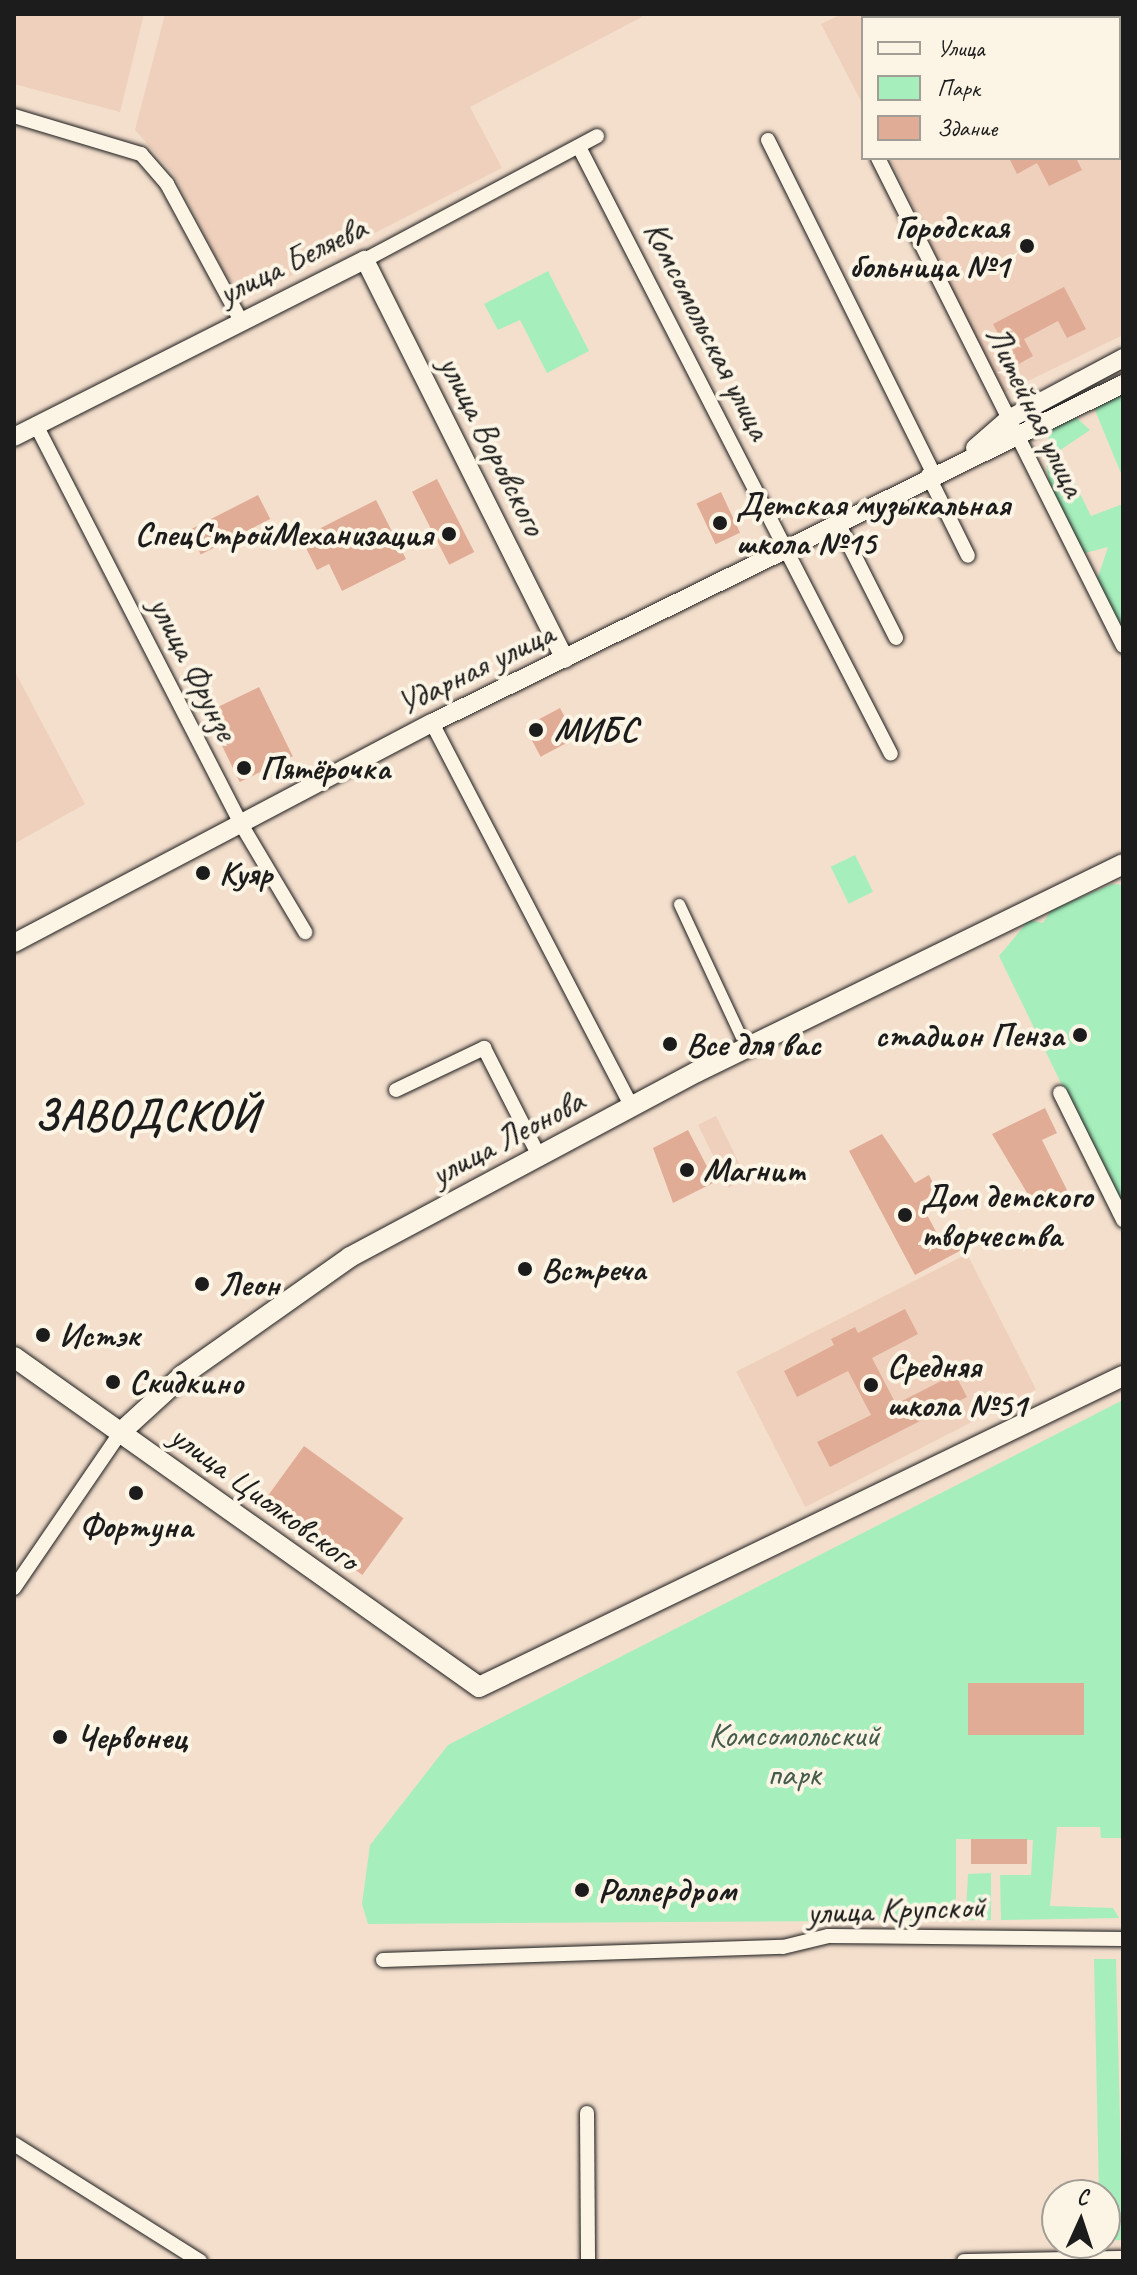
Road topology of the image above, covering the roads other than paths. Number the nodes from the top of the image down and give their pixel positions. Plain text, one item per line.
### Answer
1 (14, 116) edge
2 (597, 136) dead end
3 (768, 140) dead end
4 (579, 147) junction
5 (879, 160) edge
6 (365, 260) junction
7 (241, 321) junction
8 (1123, 358) edge
9 (1123, 384) edge
10 (1007, 420) junction
11 (37, 427) junction
12 (14, 437) edge
13 (1014, 438) junction
14 (967, 455) junction
15 (930, 474) junction
16 (837, 521) junction
17 (787, 546) junction
18 (968, 556) dead end
19 (896, 638) dead end
20 (1123, 646) edge
21 (565, 659) junction
22 (432, 723) junction
23 (891, 754) dead end
24 (241, 824) junction
25 (1123, 864) edge
26 (679, 904) dead end
27 (305, 932) dead end
28 (14, 943) edge
29 (740, 1035) dead end
30 (396, 1090) dead end
31 (1060, 1093) dead end
32 (632, 1107) junction
33 (539, 1156) junction
34 (1123, 1220) edge
35 (14, 1357) edge
36 (1123, 1376) edge
37 (120, 1433) junction
38 (14, 1588) edge
39 (1123, 1939) edge
40 (383, 1960) dead end
41 (587, 2113) dead end
42 (14, 2144) edge
43 (1123, 2258) edge
44 (200, 2261) edge
45 (588, 2261) edge
46 (964, 2261) edge

1 - 7 street
2 - 4 street, улица Беляева
3 - 15 street
4 - 6 street, улица Беляева
4 - 17 street, Комсомольская улица
5 - 10 street, Литейная улица
6 - 7 street, улица Беляева
6 - 21 street, улица Воровского
7 - 11 street, улица Беляева
8 - 10 street, Ударная улица
9 - 13 street, Ударная улица
10 - 13 street, Литейная улица
10 - 14 street, Ударная улица
11 - 12 street, улица Беляева
11 - 24 street, улица Фрунзе
13 - 14 street, Ударная улица
13 - 20 street, Литейная улица
14 - 15 street, Ударная улица
15 - 16 street, Ударная улица
15 - 18 street
16 - 17 street, Ударная улица
16 - 19 street
17 - 21 street, Ударная улица
17 - 23 street, Комсомольская улица
21 - 22 street, Ударная улица
22 - 24 street, Ударная улица
22 - 32 street
24 - 27 street, улица Фрунзе
24 - 28 street, Ударная улица
25 - 32 main road, улица Леонова
26 - 29 street
30 - 33 street
31 - 34 street
32 - 33 main road, улица Леонова
33 - 37 main road, улица Леонова
35 - 37 main road, улица Циолковского
36 - 37 main road, улица Циолковского
37 - 38 street, улица Леонова
39 - 40 street, улица Крупской
41 - 45 street
42 - 44 street
43 - 46 street

